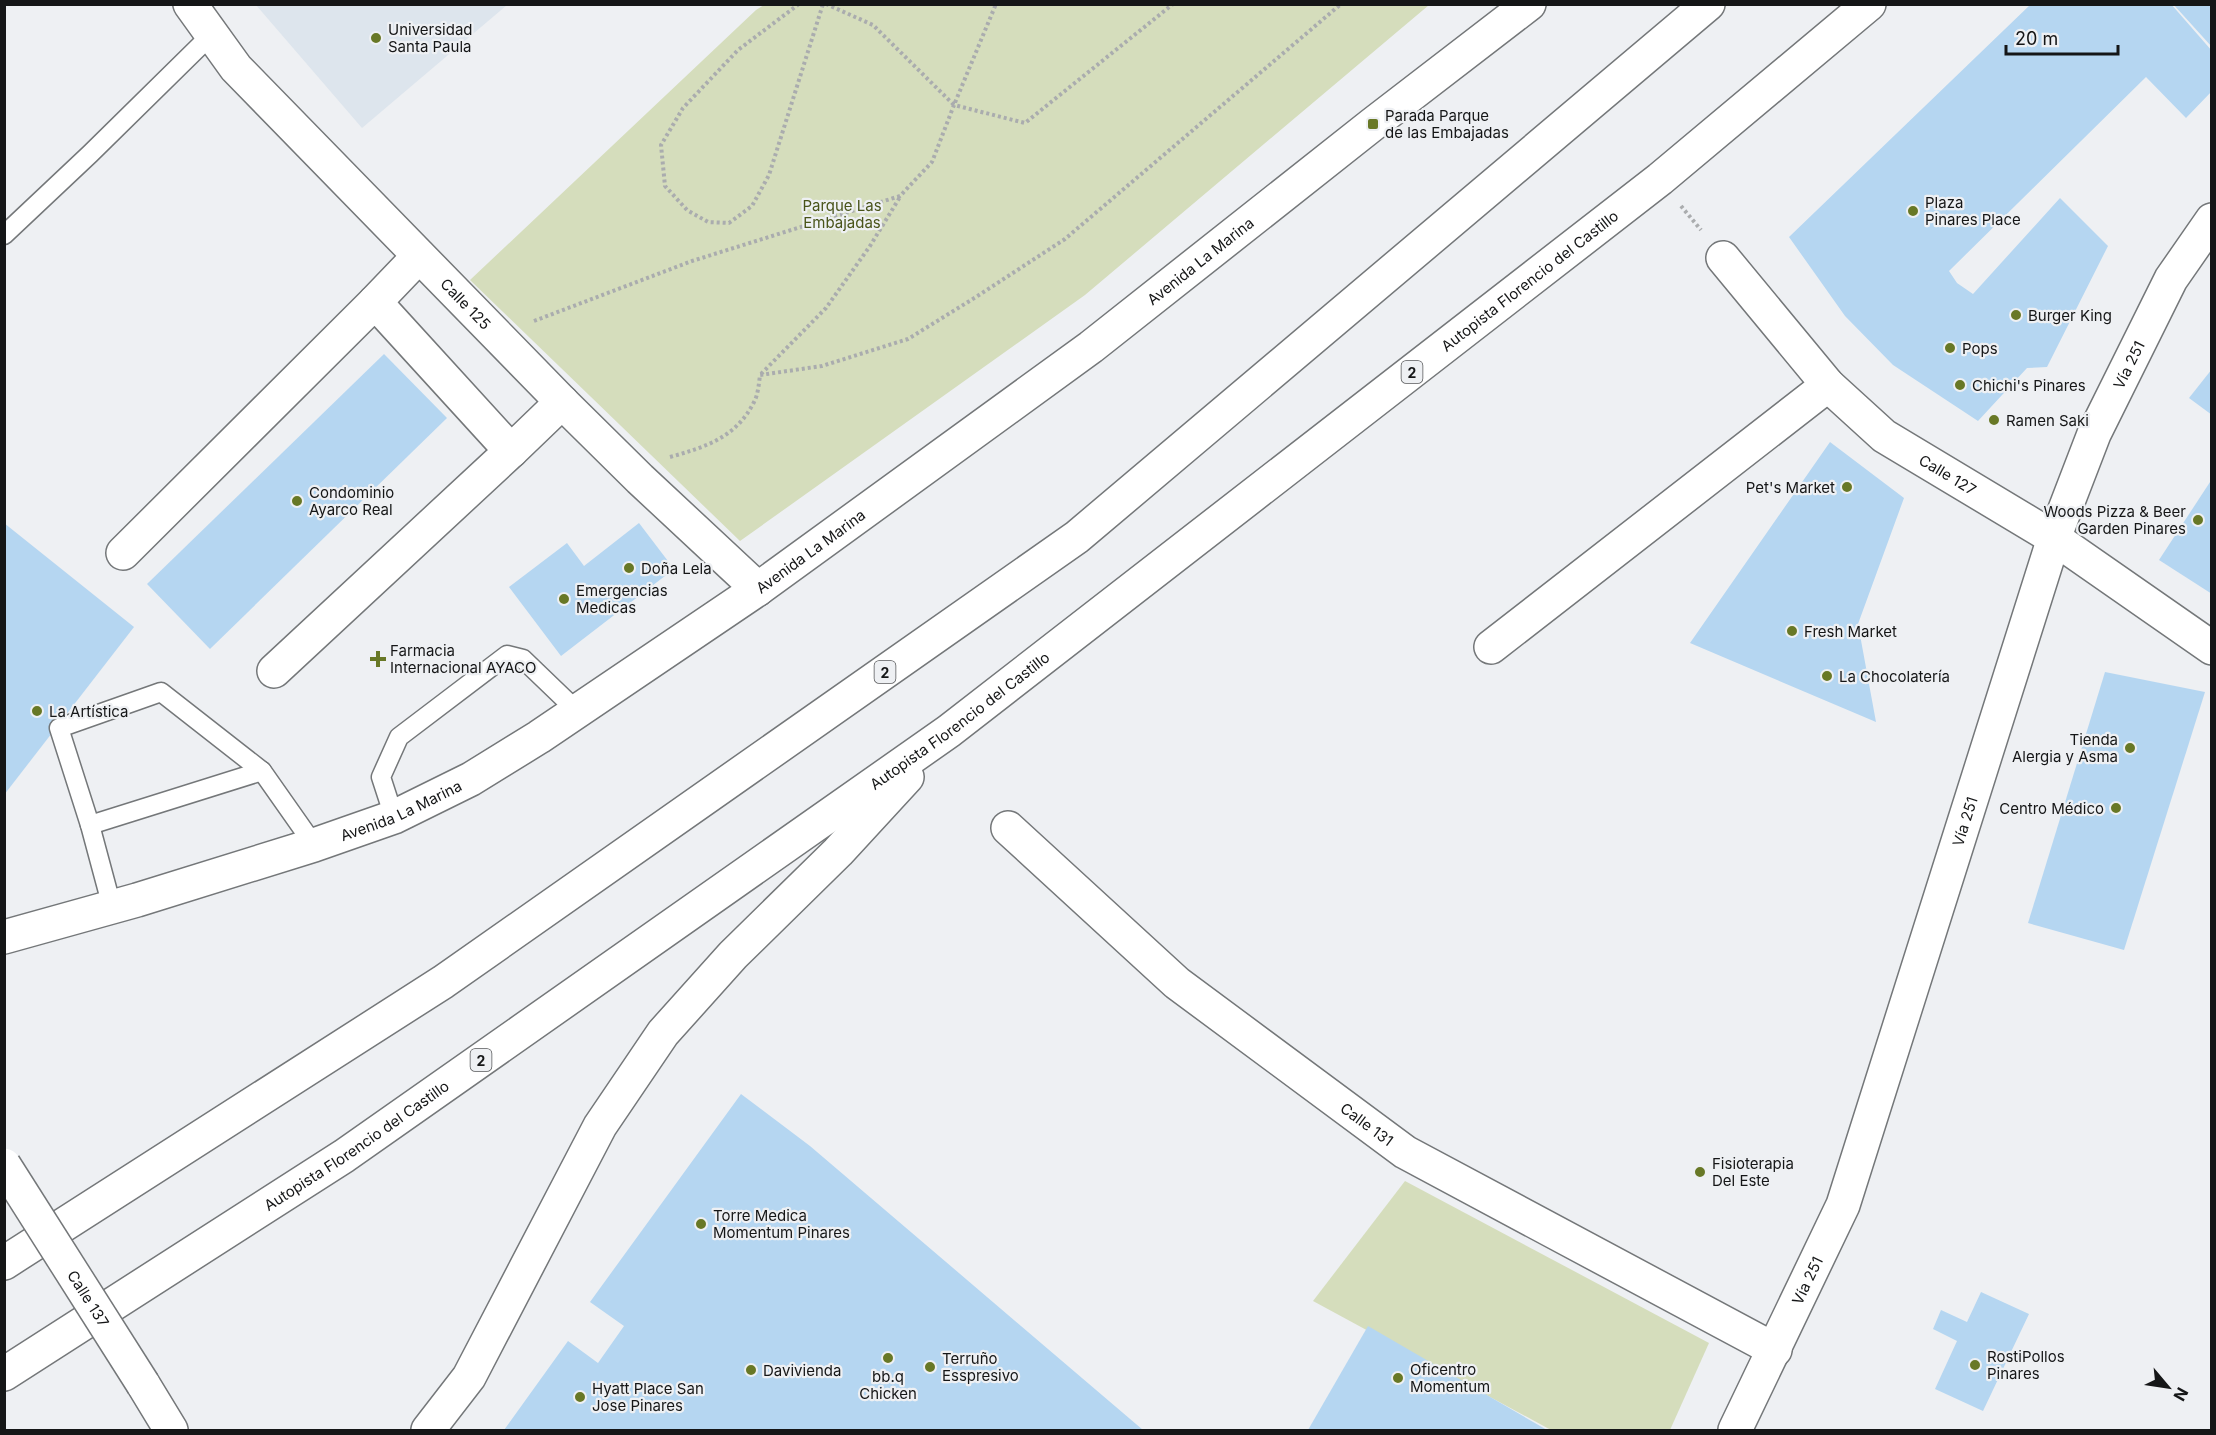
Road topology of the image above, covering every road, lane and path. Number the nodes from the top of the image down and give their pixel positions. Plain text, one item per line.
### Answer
1 (190, 4) edge
2 (799, 4) edge
3 (824, 4) edge
4 (996, 4) edge
5 (1173, 4) edge
6 (1341, 4) edge
7 (1708, 4) edge
8 (1869, 4) edge
9 (1519, 7) edge
10 (212, 34) junction
11 (954, 105) junction
12 (1660, 179) junction
13 (900, 196) junction
14 (2211, 220) edge
15 (4, 235) edge
16 (419, 256) junction
17 (1723, 258) joint
18 (375, 302) junction
19 (529, 323) dead end
20 (760, 375) junction
21 (1828, 385) junction
22 (562, 402) junction
23 (512, 451) junction
24 (668, 458) dead end
25 (2054, 538) junction
26 (123, 553) dead end
27 (758, 589) junction
28 (1491, 646) dead end
29 (2211, 648) edge
30 (273, 671) dead end
31 (576, 710) junction
32 (949, 732) junction
33 (262, 771) junction
34 (394, 818) junction
35 (90, 825) junction
36 (1008, 828) dead end
37 (314, 845) junction
38 (112, 907) junction
39 (4, 937) edge
40 (4, 1165) edge
41 (4, 1263) edge
42 (1775, 1350) junction
43 (4, 1374) edge
44 (171, 1431) edge
45 (428, 1431) edge
46 (1735, 1431) edge

1 - 10 main road, Calle 125
2 - 3 path
3 - 11 path
4 - 11 path
5 - 11 path
6 - 20 path
7 - 41 main road, 2
8 - 12 main road, Autopista Florencio del Castillo / 2
9 - 27 main road, Avenida La Marina
10 - 15 lane
10 - 16 main road, Calle 125
11 - 13 path
12 - 17 path
12 - 32 main road, Autopista Florencio del Castillo / 2
13 - 19 path
13 - 20 path
14 - 25 main road, Vía 251
16 - 18 main road
16 - 22 main road, Calle 125
17 - 21 main road, Calle 127
18 - 23 main road
18 - 26 main road
20 - 24 path
21 - 25 main road, Calle 127
21 - 28 main road
22 - 23 main road
22 - 27 main road, Calle 125
23 - 30 main road
25 - 29 main road, Calle 127
25 - 42 main road, Vía 251
27 - 31 main road, Avenida La Marina
31 - 34 main road, Avenida La Marina
31 - 34 lane
32 - 43 main road, Autopista Florencio del Castillo / 2
32 - 45 main road
33 - 35 lane
33 - 35 lane
33 - 37 lane
34 - 37 main road, Avenida La Marina
35 - 38 lane
36 - 42 main road, Calle 131
37 - 38 main road, Avenida La Marina
38 - 39 main road, Avenida La Marina
40 - 44 main road, Calle 137, bridge
42 - 46 main road, Vía 251

